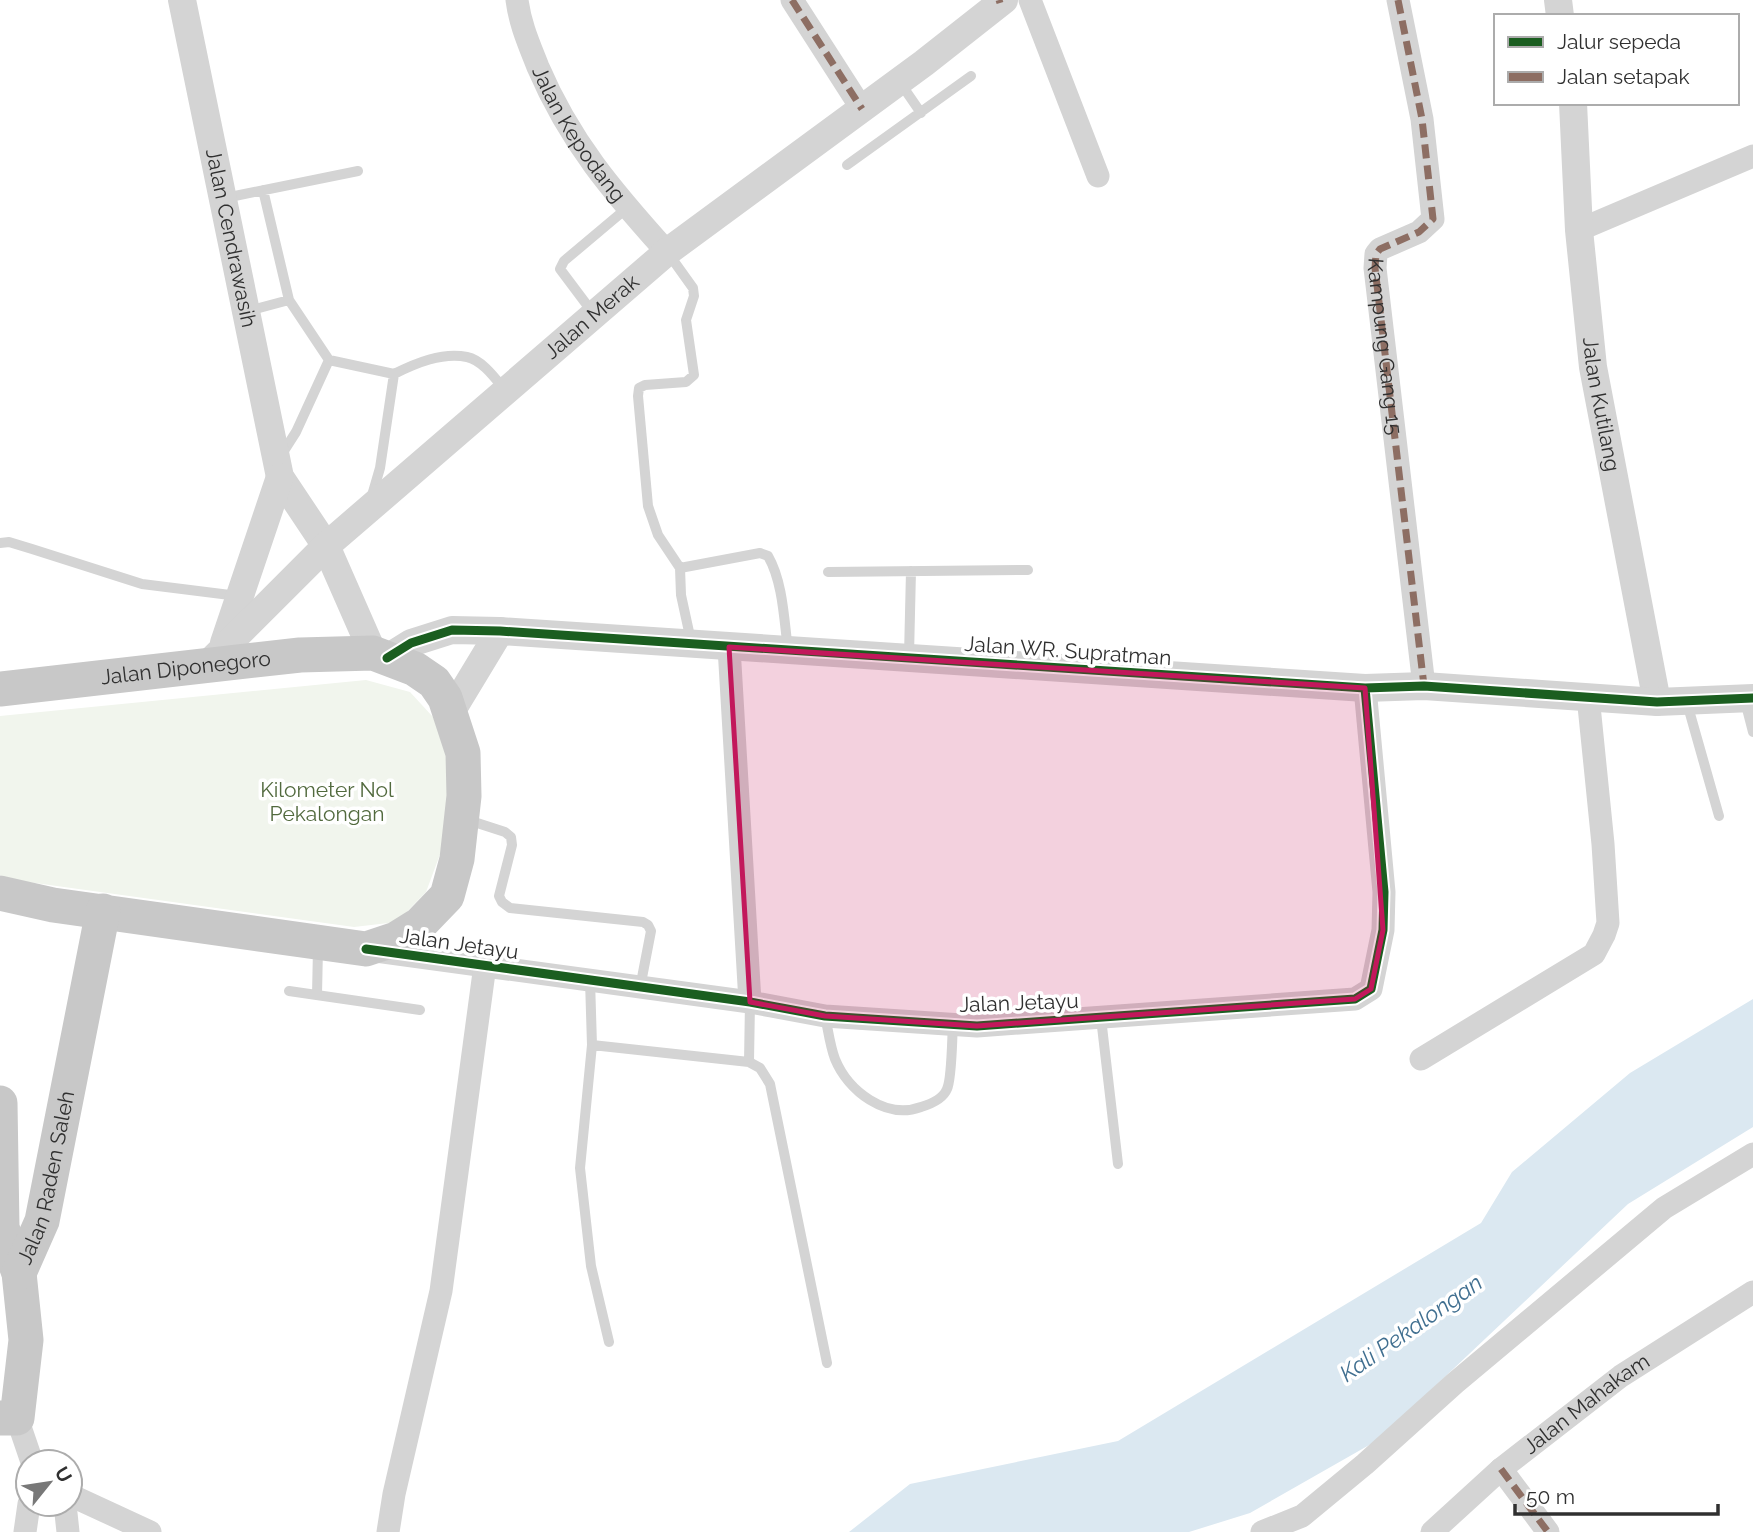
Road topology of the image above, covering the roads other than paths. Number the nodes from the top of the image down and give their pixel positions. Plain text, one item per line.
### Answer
1 (181, 0) edge
2 (517, 0) edge
3 (792, 0) edge
4 (1030, 0) edge
5 (1398, 0) edge
6 (1001, 1) edge
7 (971, 76) dead end
8 (899, 81) junction
9 (1573, 105) edge
10 (862, 109) junction
11 (921, 113) junction
12 (1753, 156) edge
13 (847, 164) dead end
14 (358, 171) dead end
15 (1097, 176) dead end
16 (263, 190) junction
17 (223, 199) junction
18 (626, 208) junction
19 (1579, 230) junction
20 (667, 252) junction
21 (289, 300) junction
22 (246, 312) junction
23 (595, 315) junction
24 (329, 360) junction
25 (394, 374) junction
26 (506, 391) junction
27 (279, 470) junction
28 (368, 509) junction
29 (0, 542) edge
30 (326, 546) junction
31 (680, 568) junction
32 (1028, 570) dead end
33 (911, 571) junction
34 (828, 572) dead end
35 (240, 596) junction
36 (500, 631) junction
37 (691, 644) junction
38 (729, 647) junction
39 (788, 650) junction
40 (380, 655) junction
41 (214, 658) junction
42 (909, 658) junction
43 (1424, 686) junction
44 (1365, 688) junction
45 (0, 689) edge
46 (1588, 696) junction
47 (1749, 698) edge
48 (1686, 700) junction
49 (1657, 702) junction
50 (450, 712) junction
51 (1753, 732) edge
52 (1719, 816) dead end
53 (462, 818) junction
54 (0, 893) edge
55 (103, 911) junction
56 (318, 942) junction
57 (366, 949) junction
58 (485, 965) junction
59 (590, 981) junction
60 (640, 988) junction
61 (289, 991) dead end
62 (317, 995) junction
63 (750, 1002) junction
64 (420, 1010) dead end
65 (825, 1016) junction
66 (1101, 1018) junction
67 (953, 1024) junction
68 (592, 1045) junction
69 (1421, 1059) dead end
70 (749, 1062) junction
71 (0, 1103) edge
72 (1753, 1154) edge
73 (1118, 1164) dead end
74 (10, 1276) edge
75 (1753, 1292) edge
76 (609, 1342) dead end
77 (827, 1363) dead end
78 (8, 1418) edge
79 (24, 1448) edge
80 (1501, 1469) junction
81 (84, 1502) edge
82 (150, 1532) edge
83 (388, 1532) edge
84 (1262, 1532) edge
85 (1432, 1532) edge
86 (1548, 1532) edge

1 - 17 street, Jalan Cendrawasih
2 - 18 street, Jalan Kepodang
3 - 10 street
4 - 15 street
5 - 43 street, Kampung Gang 15
6 - 8 street, Jalan Merak
7 - 11 lane
8 - 10 street, Jalan Merak
8 - 11 lane
9 - 19 street, Jalan Kutilang
10 - 20 street, Jalan Merak
11 - 13 lane
12 - 19 street
14 - 16 lane
16 - 17 lane
16 - 21 lane
17 - 22 street, Jalan Cendrawasih
18 - 20 street, Jalan Kepodang
18 - 23 lane
19 - 49 street, Jalan Kutilang
20 - 23 street, Jalan Merak
20 - 31 lane
21 - 22 lane
21 - 24 lane
22 - 27 street, Jalan Cendrawasih
23 - 26 street, Jalan Merak
24 - 25 lane
24 - 27 lane
25 - 26 lane
25 - 28 lane
26 - 28 street, Jalan Merak
27 - 30 street, Jalan Cendrawasih
27 - 35 street
28 - 30 street, Jalan Merak
29 - 35 lane
30 - 40 street, Jalan Cendrawasih
30 - 41 street, Jalan Merak
31 - 37 lane
31 - 39 lane
32 - 33 lane
33 - 34 lane
33 - 42 lane
35 - 41 street
36 - 37 street, Jalan WR. Supratman
36 - 40 street, Jalan WR. Supratman
36 - 50 street
37 - 38 street, Jalan WR. Supratman
38 - 39 street, Jalan WR. Supratman
38 - 63 street
39 - 42 street, Jalan WR. Supratman
40 - 41 main road, Jalan Diponegoro
40 - 50 main road
41 - 45 main road, Jalan Diponegoro
42 - 44 street, Jalan WR. Supratman
43 - 44 street, Jalan WR. Supratman
43 - 46 street, Jalan WR. Supratman
44 - 66 street, Jalan Jetayu
46 - 49 street, Jalan WR. Supratman
46 - 69 street
47 - 48 street, Jalan WR. Supratman
47 - 51 lane
48 - 49 street, Jalan WR. Supratman
48 - 52 lane
50 - 53 main road
53 - 57 main road
53 - 60 lane
54 - 55 main road, Jalan Jetayu
55 - 56 main road, Jalan Jetayu
55 - 74 main road, Jalan Raden Saleh
56 - 57 main road, Jalan Jetayu
56 - 62 lane
57 - 58 street, Jalan Jetayu
58 - 59 street, Jalan Jetayu
58 - 83 street
59 - 60 street, Jalan Jetayu
59 - 68 lane
60 - 63 street, Jalan Jetayu
61 - 62 lane
62 - 64 lane
63 - 65 street, Jalan Jetayu
63 - 70 lane
65 - 67 street, Jalan Jetayu
65 - 67 lane
66 - 67 street, Jalan Jetayu
66 - 73 lane
68 - 70 lane
68 - 76 lane
70 - 77 lane
71 - 74 main road, Jalan Raden Saleh
72 - 84 street
74 - 78 main road
75 - 80 street, Jalan Mahakam
78 - 79 street
80 - 85 street, Jalan Mahakam
80 - 86 street
81 - 82 street

